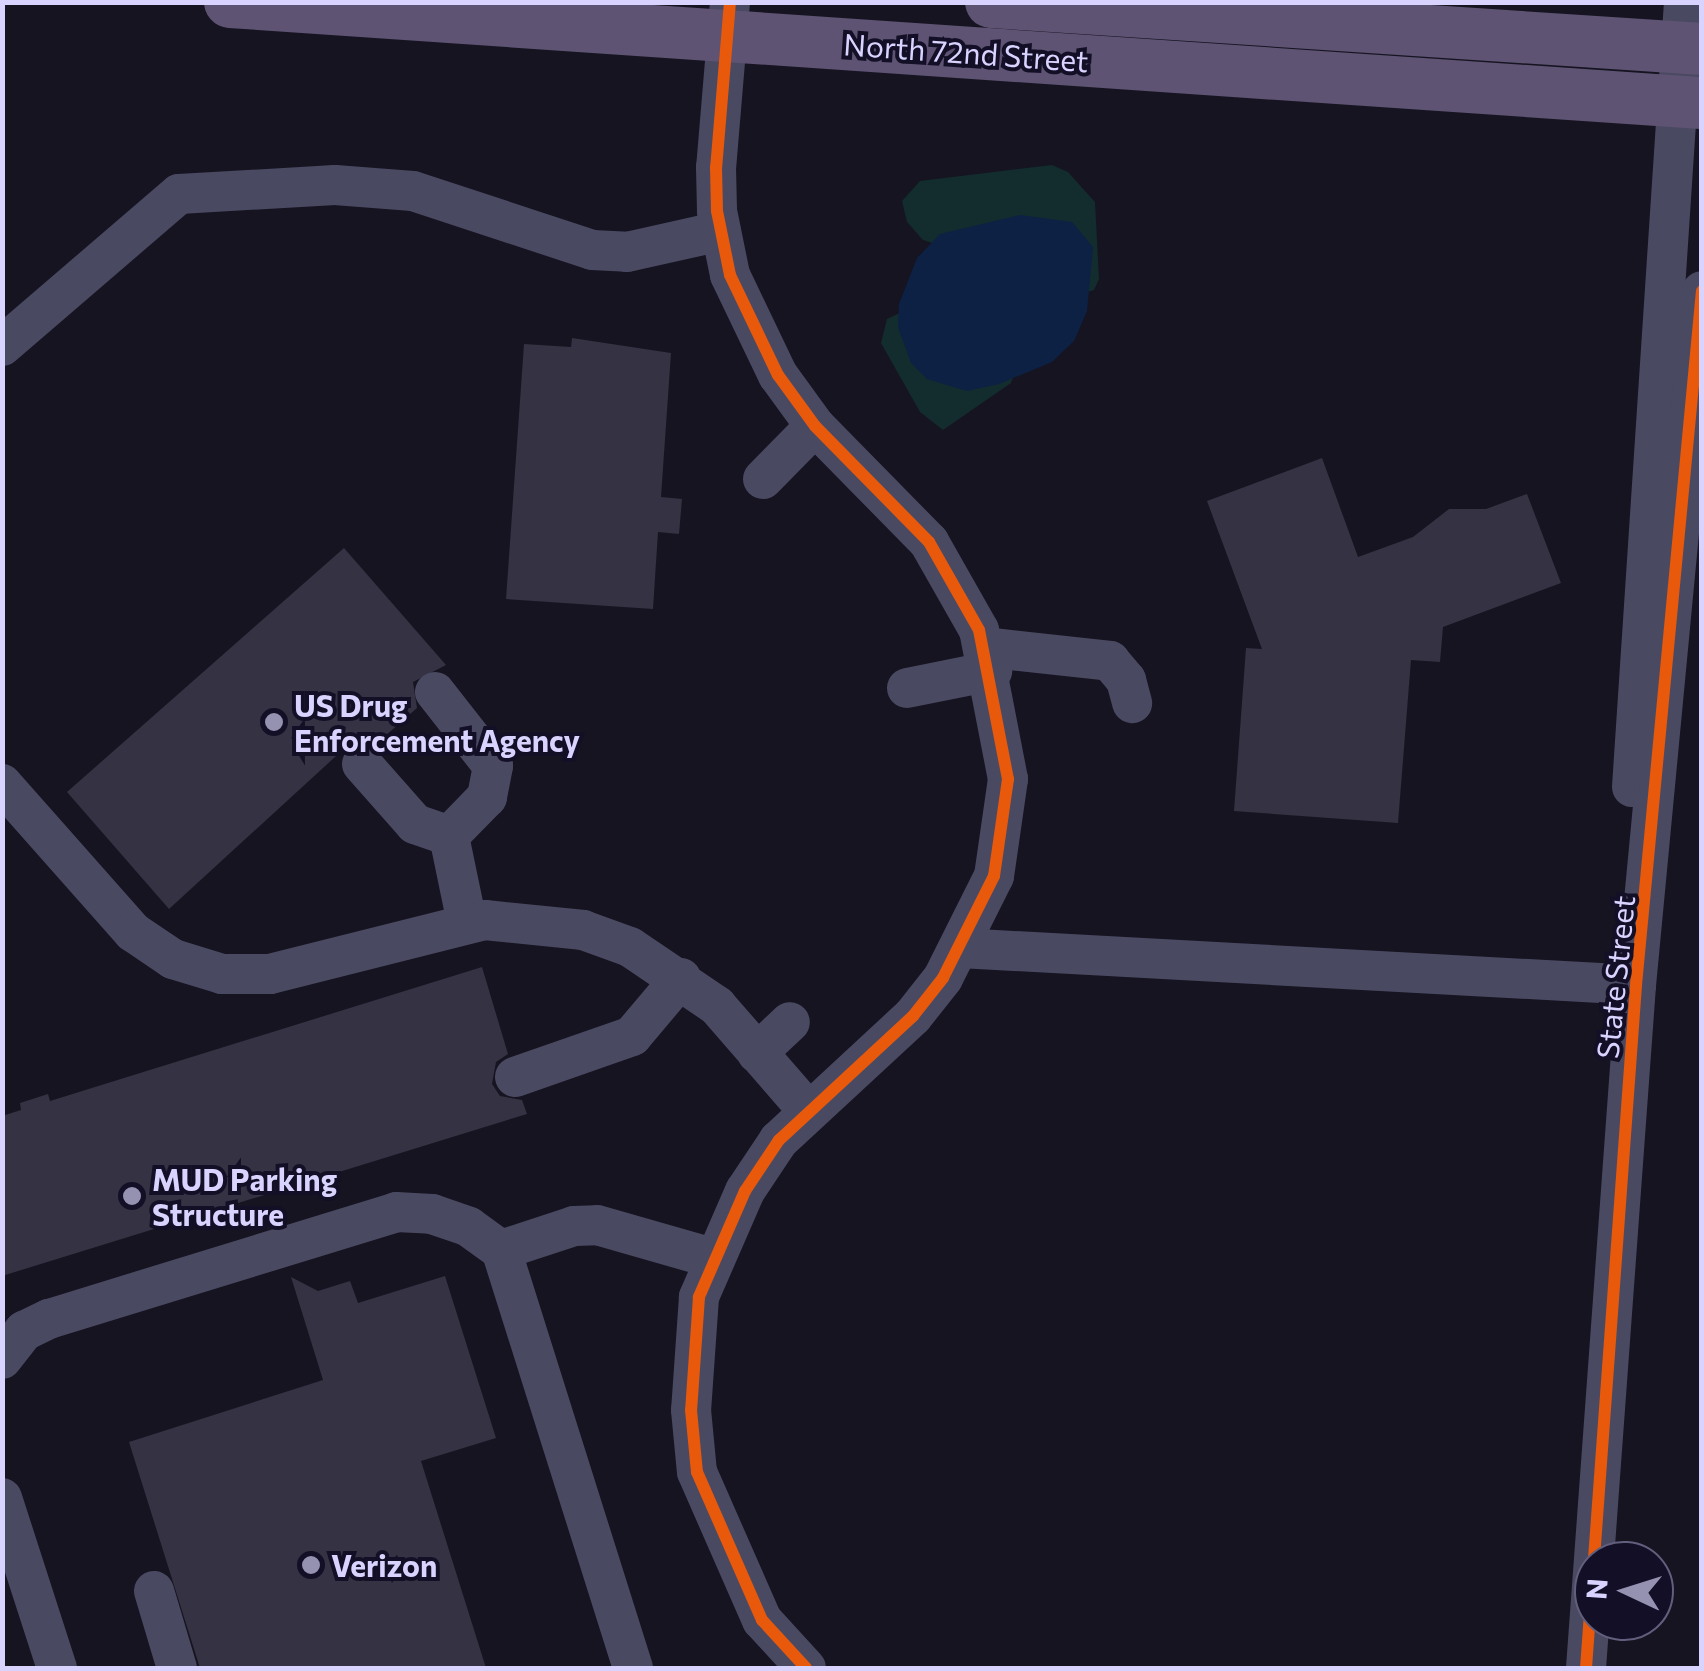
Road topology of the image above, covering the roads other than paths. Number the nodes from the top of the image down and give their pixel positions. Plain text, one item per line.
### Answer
1 (230, 2) edge
2 (991, 2) edge
3 (728, 19) edge
4 (1688, 33) edge
5 (1689, 102) edge
6 (721, 232) junction
7 (1702, 291) edge
8 (2, 346) edge
9 (815, 426) junction
10 (763, 479) dead end
11 (988, 659) junction
12 (907, 688) dead end
13 (435, 692) dead end
14 (1132, 703) dead end
15 (362, 764) dead end
16 (2, 784) edge
17 (449, 836) junction
18 (467, 923) junction
19 (960, 948) junction
20 (681, 978) junction
21 (1636, 985) junction
22 (790, 1022) dead end
23 (757, 1052) junction
24 (516, 1077) dead end
25 (808, 1112) junction
26 (500, 1250) junction
27 (712, 1258) junction
28 (2, 1359) edge
29 (2, 1498) edge
30 (154, 1590) dead end
31 (799, 1667) edge
32 (57, 1668) edge
33 (177, 1668) edge
34 (633, 1668) edge
35 (1586, 1668) edge

1 - 3 main road, North 72nd Street
2 - 4 main road, North 72nd Street
3 - 5 main road, North 72nd Street
3 - 6 street
4 - 5 street, State Street
5 - 21 street, State Street
6 - 8 street
6 - 9 street
7 - 21 street, State Street
9 - 10 street
9 - 11 street
11 - 12 street
11 - 14 street
11 - 19 street
13 - 17 street
15 - 17 street
16 - 18 street
17 - 18 street
18 - 20 street
19 - 21 street
19 - 25 street
20 - 23 street
20 - 24 street
21 - 35 street, State Street
22 - 23 street
23 - 25 street
25 - 27 street
26 - 27 street
26 - 28 street
26 - 34 street
27 - 31 street
29 - 32 street
30 - 33 street

